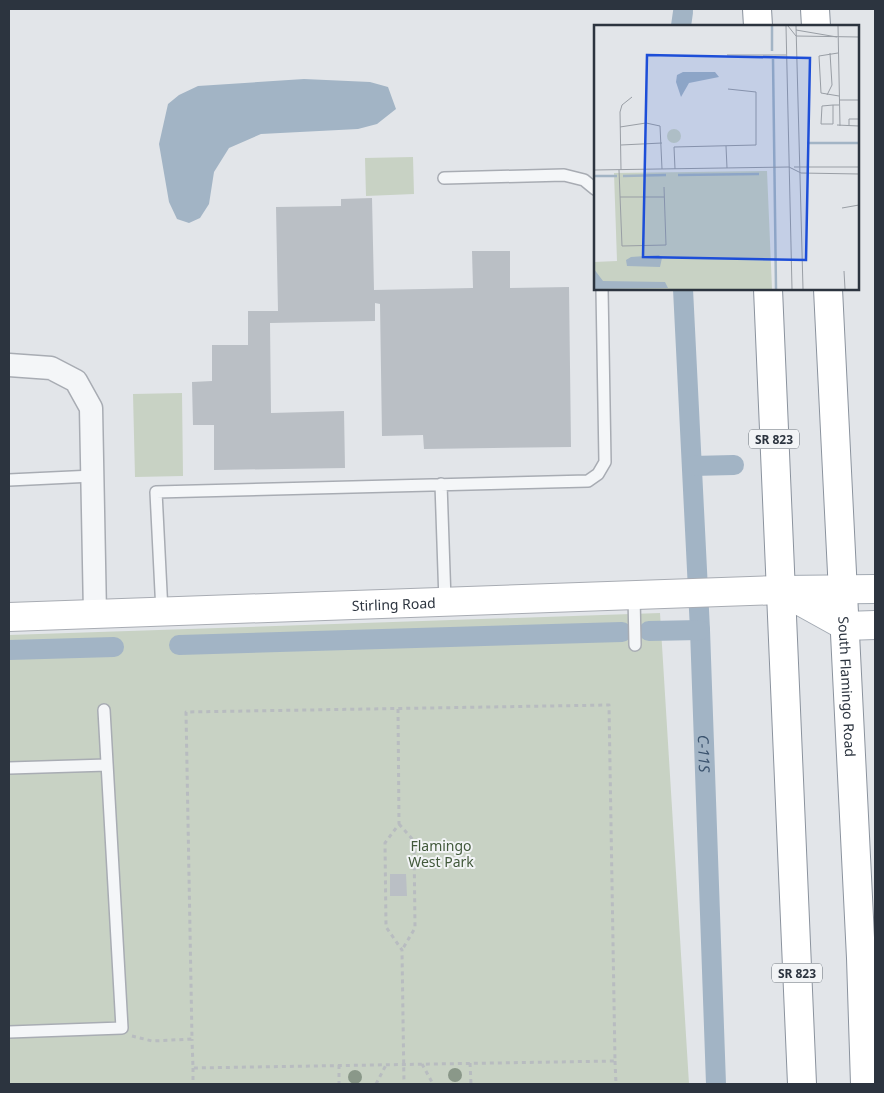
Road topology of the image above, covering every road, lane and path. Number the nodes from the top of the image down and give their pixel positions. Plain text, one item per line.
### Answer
1 (757, 9) edge
2 (815, 9) edge
3 (758, 25) edge
4 (816, 25) edge
5 (444, 178) dead end
6 (594, 188) edge
7 (602, 290) edge
8 (768, 290) edge
9 (828, 290) edge
10 (9, 365) edge
11 (93, 476) junction
12 (9, 480) edge
13 (441, 484) junction
14 (875, 589) edge
15 (780, 590) junction
16 (843, 590) junction
17 (644, 594) junction
18 (445, 601) junction
19 (162, 612) junction
20 (95, 614) junction
21 (9, 617) edge
22 (875, 625) edge
23 (845, 626) junction
24 (635, 645) dead end
25 (398, 709) junction
26 (104, 710) dead end
27 (107, 765) junction
28 (9, 768) edge
29 (399, 824) junction
30 (402, 950) junction
31 (122, 1028) junction
32 (9, 1032) edge
33 (192, 1039) junction
34 (615, 1061) junction
35 (470, 1063) junction
36 (386, 1064) junction
37 (404, 1064) junction
38 (422, 1064) junction
39 (339, 1065) junction
40 (193, 1068) junction
41 (193, 1084) edge
42 (339, 1084) edge
43 (376, 1084) edge
44 (404, 1084) edge
45 (433, 1084) edge
46 (471, 1084) edge
47 (616, 1084) edge
48 (802, 1084) edge
49 (866, 1084) edge

1 - 3 main road
2 - 4 main road
5 - 6 lane
7 - 13 lane
8 - 15 main road, SR 823
9 - 16 main road, South Flamingo Road
10 - 11 street
11 - 12 lane
11 - 20 street
13 - 18 lane
13 - 19 lane
14 - 16 main road, Stirling Road
15 - 16 main road, Stirling Road
15 - 17 main road, Stirling Road
15 - 23 main road
15 - 48 main road, SR 823
16 - 23 main road, South Flamingo Road
17 - 18 main road, Stirling Road
17 - 24 lane
18 - 19 main road, Stirling Road
19 - 20 main road, Stirling Road
20 - 21 main road, Stirling Road
22 - 23 main road
23 - 49 main road, South Flamingo Road
25 - 29 path
25 - 33 path
25 - 34 path
26 - 27 lane
27 - 28 lane
27 - 31 lane
29 - 30 path
29 - 30 path
30 - 37 path
31 - 32 lane
31 - 33 path
33 - 40 path
34 - 35 path
34 - 47 path
35 - 38 path
35 - 46 path
36 - 37 path
36 - 39 path
36 - 43 path
37 - 38 path
37 - 44 path
38 - 45 path
39 - 40 path
39 - 42 path
40 - 41 path

